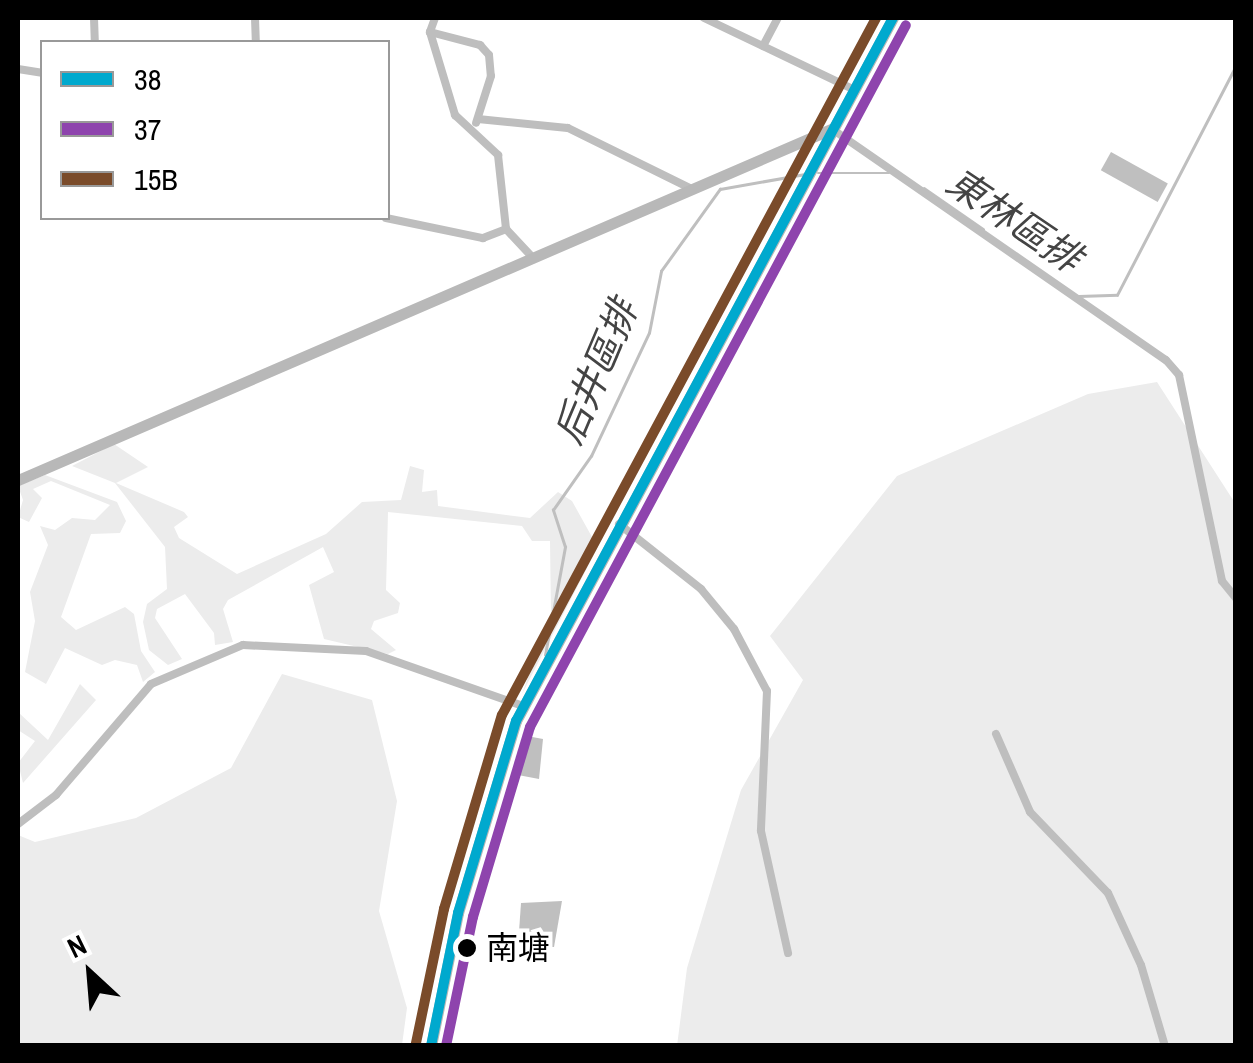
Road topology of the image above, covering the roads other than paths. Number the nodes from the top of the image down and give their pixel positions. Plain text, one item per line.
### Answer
1 (435, 18) edge
2 (704, 18) edge
3 (778, 18) edge
4 (892, 18) edge
5 (430, 32) junction
6 (764, 46) junction
7 (853, 89) junction
8 (478, 119) junction
9 (832, 129) junction
10 (473, 132) junction
11 (690, 188) junction
12 (390, 219) edge
13 (506, 229) junction
14 (532, 257) junction
15 (18, 480) edge
16 (620, 524) junction
17 (1236, 598) edge
18 (522, 706) junction
19 (996, 734) dead end
20 (18, 824) edge
21 (788, 953) dead end
22 (431, 1046) edge
23 (1165, 1046) edge

1 - 5 street
2 - 6 street
3 - 6 street
4 - 7 main road
5 - 8 street
5 - 10 street
6 - 7 street
7 - 9 main road
8 - 10 street
8 - 11 street
9 - 11 main road
9 - 16 main road
9 - 17 street
10 - 13 street
11 - 14 main road
12 - 13 street
13 - 14 street
14 - 15 main road
16 - 18 main road
16 - 21 street
18 - 20 street
18 - 22 main road
19 - 23 street

